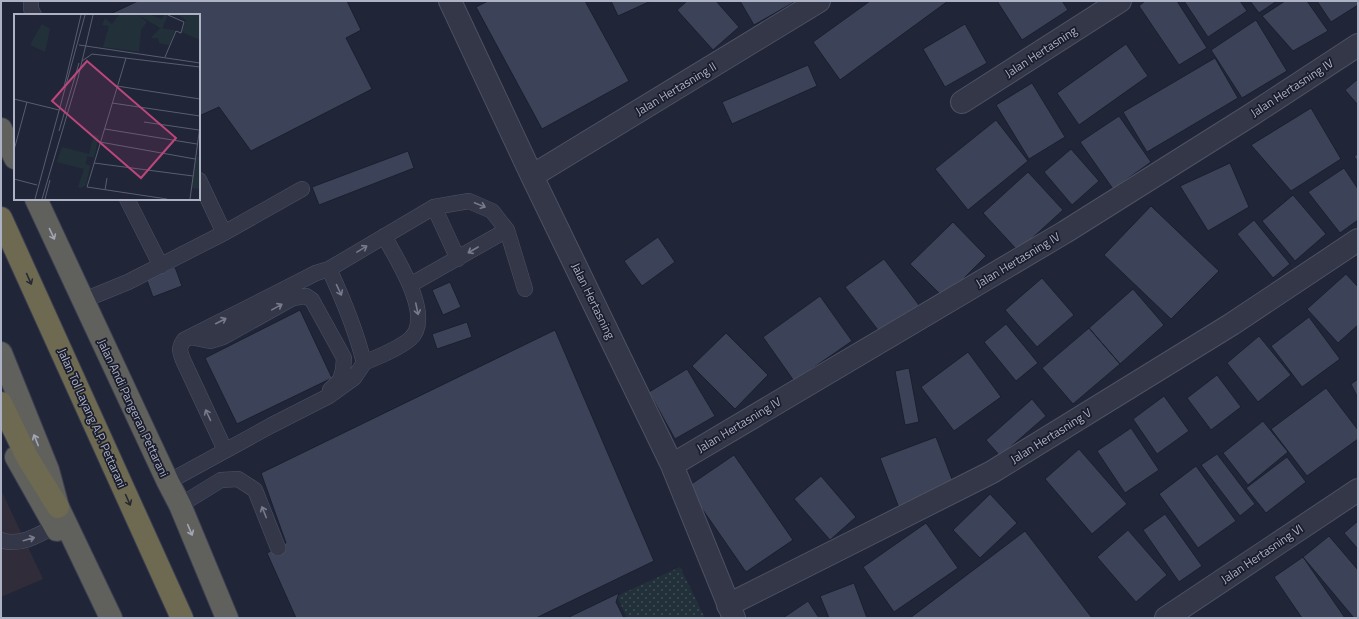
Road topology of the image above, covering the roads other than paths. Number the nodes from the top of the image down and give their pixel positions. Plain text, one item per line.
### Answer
1 (31, 1) edge
2 (450, 1) edge
3 (819, 1) edge
4 (1120, 1) edge
5 (34, 14) edge
6 (1358, 45) edge
7 (962, 102) dead end
8 (1, 129) edge
9 (14, 156) edge
10 (532, 176) junction
11 (200, 182) edge
12 (302, 189) dead end
13 (36, 200) edge
14 (128, 200) edge
15 (434, 207) junction
16 (1, 218) edge
17 (507, 230) junction
18 (224, 233) junction
19 (384, 236) junction
20 (1358, 240) edge
21 (458, 259) junction
22 (161, 266) junction
23 (329, 269) junction
24 (410, 286) junction
25 (526, 289) dead end
26 (84, 300) junction
27 (190, 337) junction
28 (1, 353) edge
29 (364, 363) junction
30 (1, 403) edge
31 (1, 428) edge
32 (244, 440) junction
33 (225, 450) junction
34 (672, 465) junction
35 (168, 482) junction
36 (1358, 490) edge
37 (180, 506) junction
38 (57, 517) junction
39 (1, 540) edge
40 (278, 548) dead end
41 (731, 612) edge
42 (108, 614) edge
43 (182, 618) edge
44 (227, 618) edge
45 (1166, 618) edge

1 - 5 lane
2 - 10 street, Jalan Hertasning
3 - 10 street, Jalan Hertasning II
4 - 7 street, Jalan Hertasning
6 - 34 street, Jalan Hertasning IV
8 - 9 highway
10 - 34 street, Jalan Hertasning
11 - 18 lane
12 - 18 lane
13 -> 26 highway, Jalan Andi Pangeran Pettarani
14 - 22 lane
15 -> 17 lane
15 - 19 lane
15 - 21 lane
16 -> 43 highway, Jalan Tol Layang A.P. Pettarani
17 -> 21 lane
17 - 25 lane
18 - 22 lane
23 -> 19 lane
19 - 24 lane
20 - 41 street, Jalan Hertasning V
21 - 24 lane
22 - 26 lane
27 -> 23 lane
23 -> 29 lane
24 -> 29 lane
26 - 35 highway, Jalan Andi Pangeran Pettarani
27 -> 32 lane
33 -> 27 lane
38 -> 28 highway
29 - 32 lane
30 - 38 highway
31 - 38 highway
32 - 33 lane
33 - 35 lane
34 - 41 street, Jalan Hertasning
35 - 37 highway, Jalan Andi Pangeran Pettarani
36 - 45 street, Jalan Hertasning VI
40 -> 37 lane
37 -> 44 highway, Jalan Andi Pangeran Pettarani
39 -> 38 lane
38 - 42 highway

